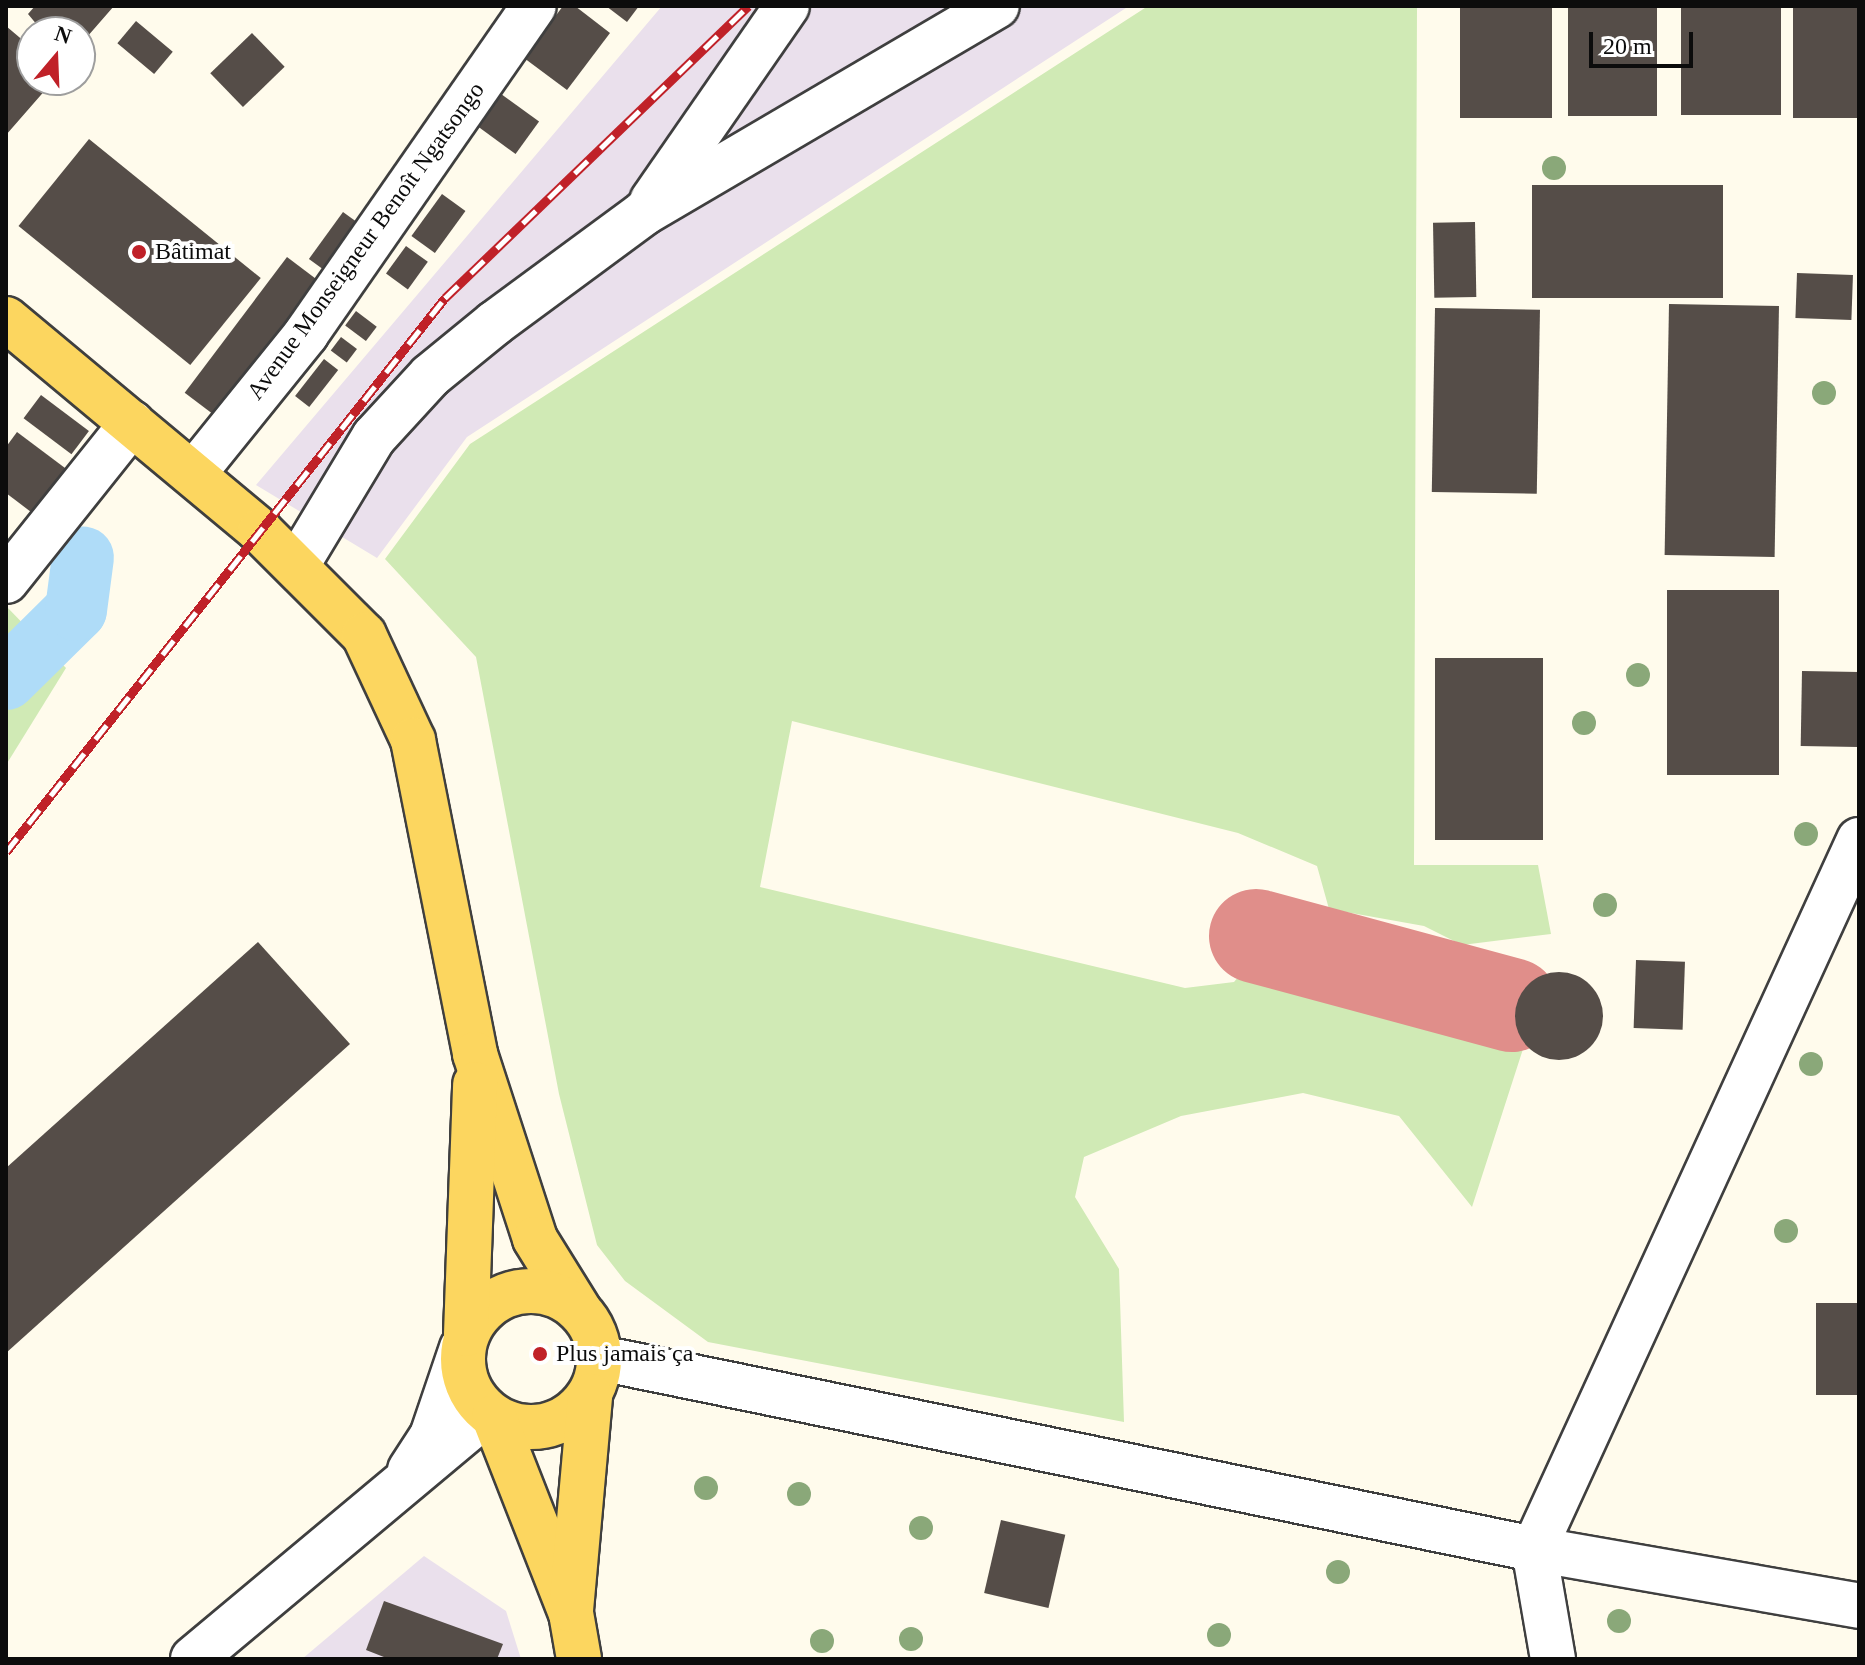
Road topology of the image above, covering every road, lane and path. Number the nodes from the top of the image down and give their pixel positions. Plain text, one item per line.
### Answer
1 (534, 6) edge
2 (787, 6) edge
3 (997, 6) edge
4 (644, 213) junction
5 (6, 319) edge
6 (132, 423) junction
7 (194, 473) junction
8 (14, 557) edge
9 (297, 565) junction
10 (1859, 840) edge
11 (475, 1054) junction
12 (579, 1310) junction
13 (464, 1341) junction
14 (595, 1377) junction
15 (490, 1415) junction
16 (407, 1476) junction
17 (1534, 1549) junction
18 (1859, 1606) edge
19 (571, 1613) junction
20 (193, 1659) edge
21 (579, 1659) edge
22 (1553, 1659) edge

1 - 7 street, Avenue Monseigneur Benoît Ngatsongo
2 - 4 street
3 - 4 street
4 - 9 street
5 - 6 main road
6 - 7 main road
6 - 8 street
7 - 9 main road
9 - 11 main road
10 - 17 street
11 - 12 main road
11 - 13 main road
12 - 13 main road
12 - 14 main road
13 - 15 main road
13 - 16 street
14 - 15 main road
14 - 17 street
14 - 19 main road
15 - 16 street
15 - 19 main road
16 - 20 street
17 - 18 street
17 - 22 street
19 - 21 main road

